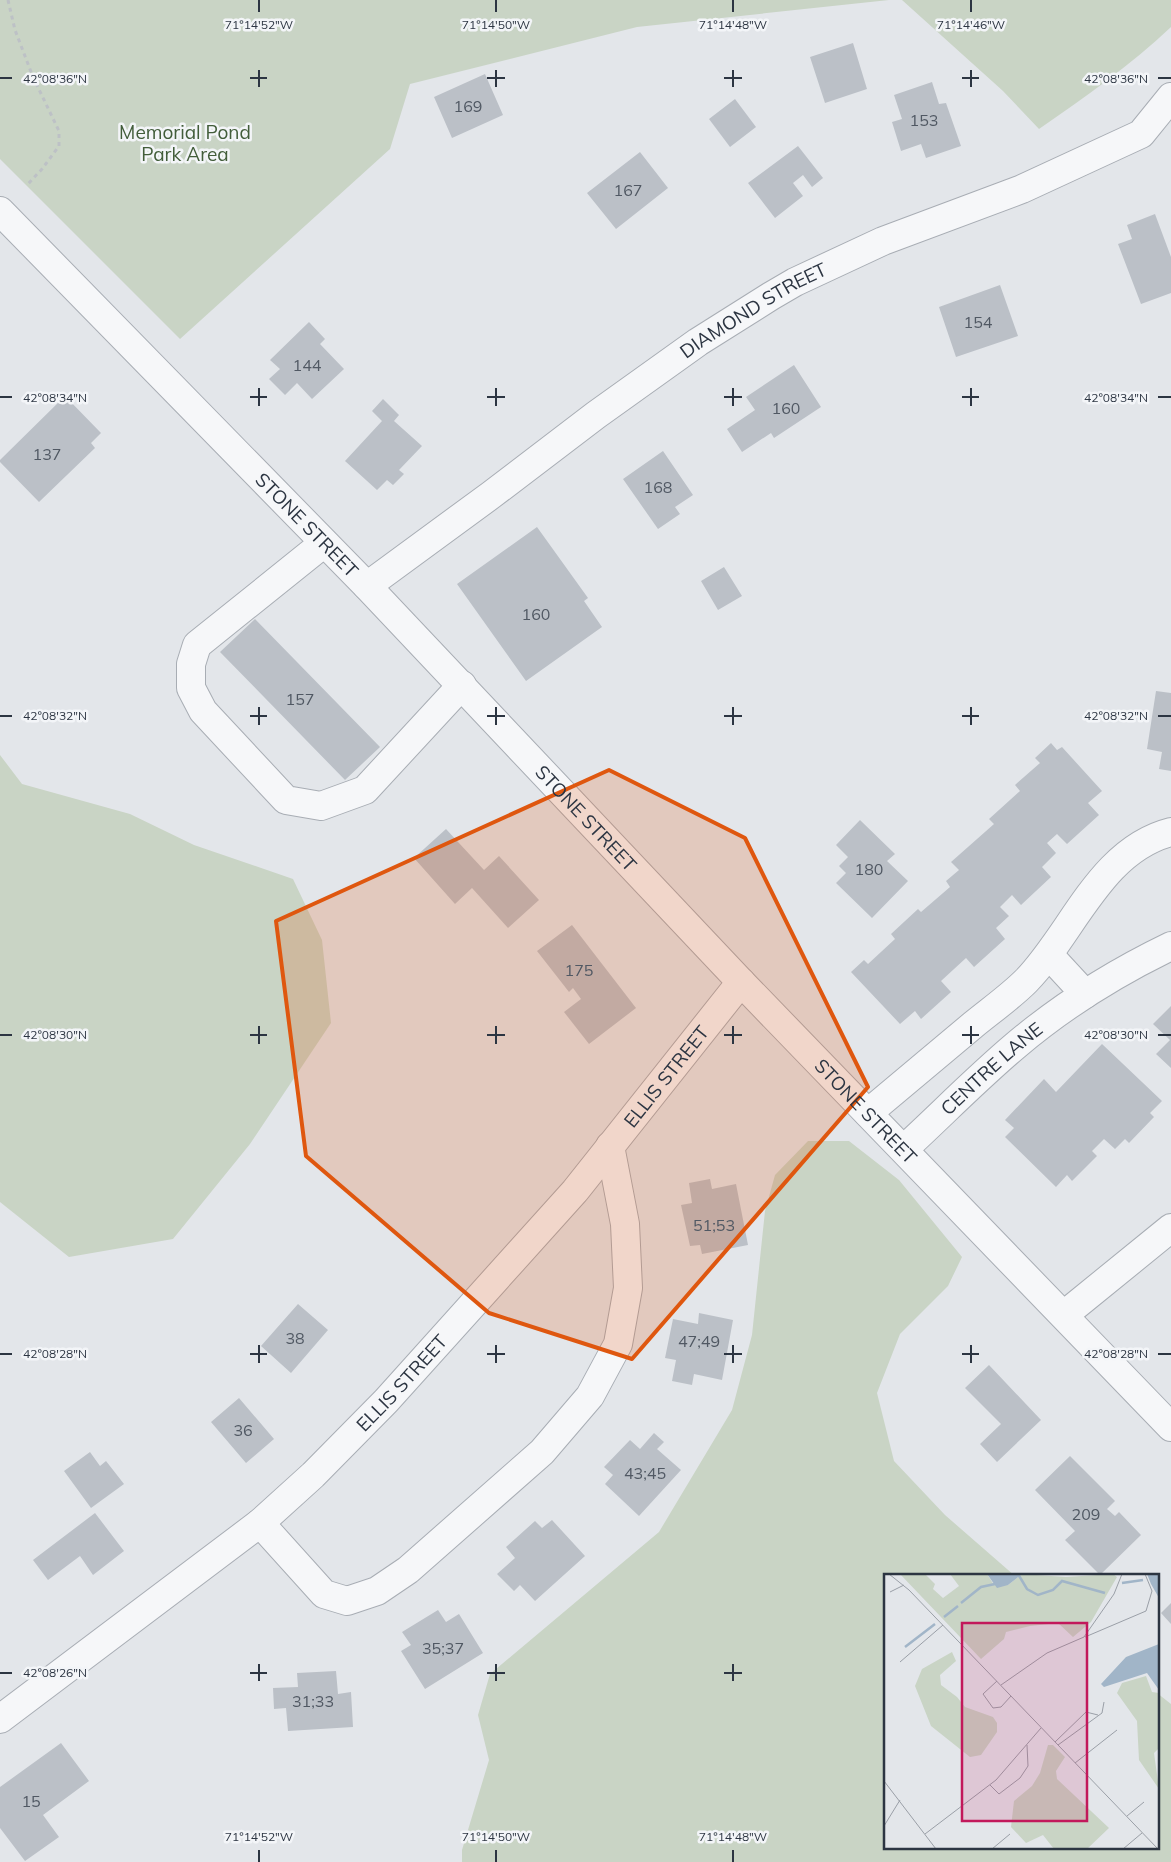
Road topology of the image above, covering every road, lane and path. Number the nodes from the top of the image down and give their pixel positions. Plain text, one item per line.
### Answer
1 (8, 0) edge
2 (1171, 97) edge
3 (1171, 126) edge
4 (1142, 134) junction
5 (26, 185) dead end
6 (0, 211) edge
7 (324, 543) junction
8 (367, 586) junction
9 (462, 685) junction
10 (1171, 832) edge
11 (1171, 946) edge
12 (1049, 956) junction
13 (741, 982) junction
14 (1086, 994) junction
15 (868, 1113) junction
16 (610, 1146) junction
17 (904, 1150) junction
18 (1171, 1228) edge
19 (1064, 1315) junction
20 (1171, 1427) edge
21 (260, 1523) junction
22 (0, 1719) edge

1 - 5 path
2 - 4 street, DIAMOND STREET
3 - 4 street
4 - 8 street, DIAMOND STREET
6 - 7 street, STONE STREET
7 - 8 street, STONE STREET
7 - 9 street
8 - 9 street, STONE STREET
9 - 13 street, STONE STREET
10 - 12 street
11 - 14 street, CENTRE LANE
12 - 14 street
12 - 15 street
13 - 15 street, STONE STREET
13 - 16 street, ELLIS STREET
14 - 17 street, CENTRE LANE
15 - 17 street, STONE STREET
16 - 21 street, ELLIS STREET
16 - 21 street
17 - 19 street, STONE STREET
18 - 19 street
19 - 20 street, STONE STREET
21 - 22 street, ELLIS STREET

